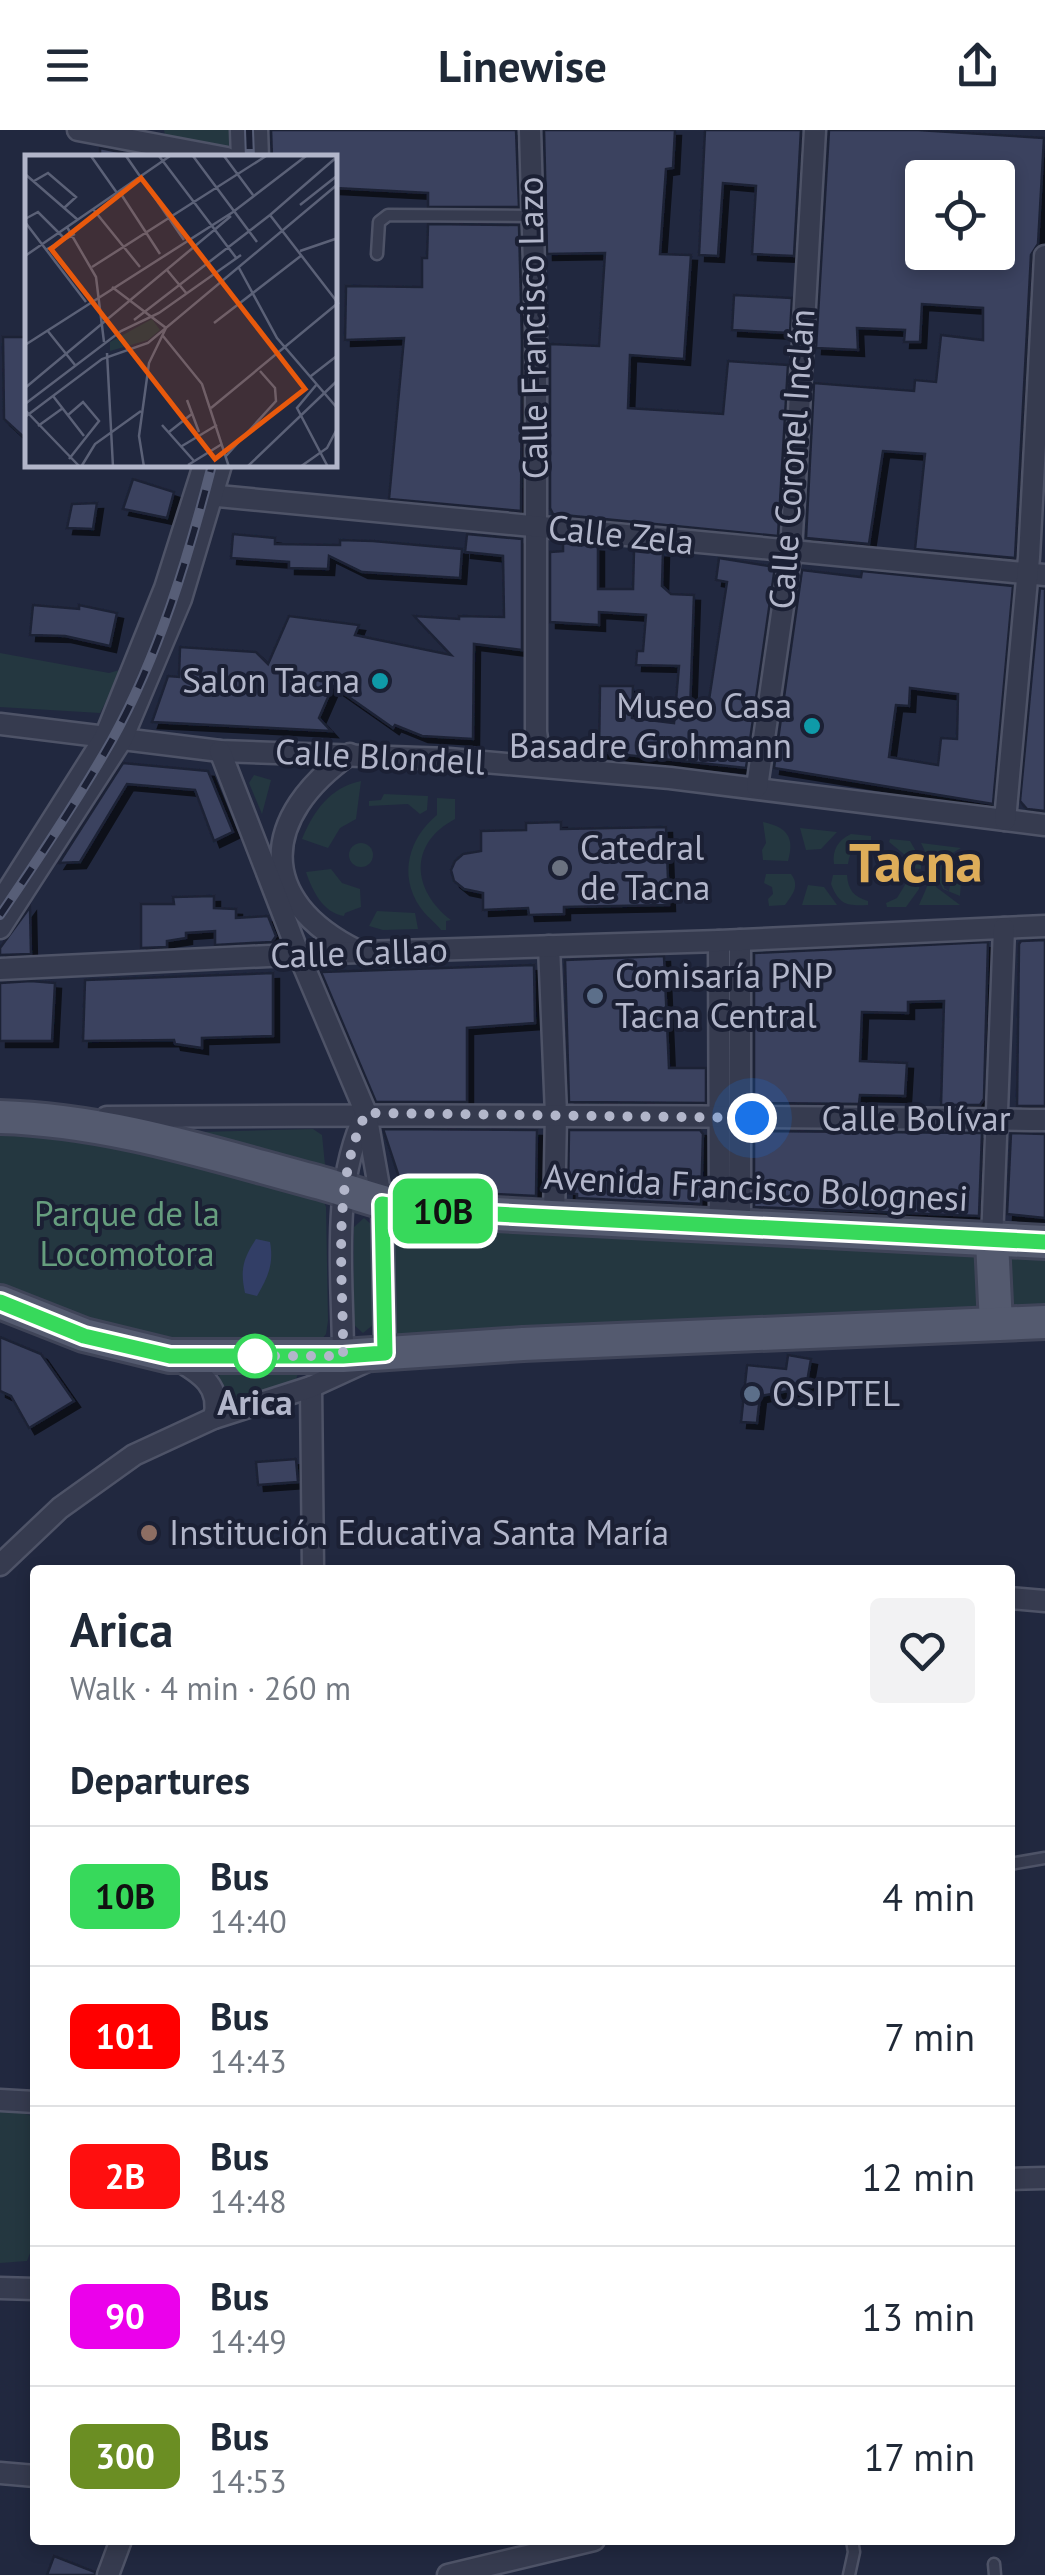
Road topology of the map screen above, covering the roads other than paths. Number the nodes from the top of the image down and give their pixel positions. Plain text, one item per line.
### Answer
1 (78, 130) edge
2 (241, 130) edge
3 (530, 130) edge
4 (816, 130) edge
5 (154, 137) edge
6 (217, 155) edge
7 (242, 155) edge
8 (532, 216) junction
9 (377, 254) dead end
10 (1045, 256) edge
11 (204, 468) edge
12 (219, 468) edge
13 (205, 494) junction
14 (536, 526) junction
15 (791, 551) junction
16 (1035, 574) edge
17 (0, 724) edge
18 (114, 738) junction
19 (220, 751) junction
20 (350, 754) junction
21 (541, 766) junction
22 (757, 787) junction
23 (1004, 820) junction
24 (1045, 825) edge
25 (0, 904) edge
26 (1045, 926) edge
27 (0, 928) edge
28 (1004, 928) junction
29 (730, 940) junction
30 (549, 946) junction
31 (362, 953) junction
32 (299, 955) junction
33 (0, 969) edge
34 (366, 1113) junction
35 (556, 1114) junction
36 (0, 1117) edge
37 (44, 1118) junction
38 (731, 1118) junction
39 (996, 1119) junction
40 (1045, 1120) edge
41 (345, 1190) junction
42 (382, 1204) junction
43 (554, 1217) junction
44 (730, 1227) junction
45 (992, 1241) junction
46 (1045, 1242) edge
47 (0, 1302) edge
48 (1045, 1322) edge
49 (996, 1324) junction
50 (385, 1353) junction
51 (170, 1356) junction
52 (343, 1356) junction
53 (310, 1386) junction
54 (214, 1418) junction
55 (313, 1565) edge
56 (0, 1566) edge
57 (1015, 1598) edge
58 (1045, 1601) edge
59 (1045, 1858) edge
60 (1015, 1863) edge
61 (0, 2100) edge
62 (30, 2102) edge
63 (1045, 2178) edge
64 (1015, 2179) edge
65 (30, 2286) edge
66 (0, 2288) edge
67 (0, 2473) edge
68 (30, 2476) edge
69 (119, 2545) edge
70 (573, 2545) edge
71 (853, 2545) edge
72 (108, 2575) edge
73 (448, 2575) edge
74 (849, 2575) edge

1 - 5 street
2 - 7 street
3 - 8 street, Calle Francisco Lazo
4 - 15 street, Calle Coronel Inclán
5 - 6 street
8 - 9 lane
8 - 14 street, Calle Francisco Lazo
10 - 16 street
11 - 13 street
12 - 13 street
13 - 14 street, Calle Zela
13 - 18 street
14 - 15 street, Calle Zela
14 - 21 street, Calle Francisco Lazo
15 - 16 street, Calle Zela
15 - 22 street, Calle Coronel Inclán
16 - 23 street
17 - 18 street, Calle Blondell
18 - 19 street, Calle Blondell
18 - 25 street
18 - 27 street
19 - 20 street, Calle Blondell
19 - 32 street
20 - 21 street, Calle Blondell
20 - 31 street
21 - 22 street, Calle Blondell
22 - 23 street, Calle Blondell
23 - 24 street, Calle Blondell
26 - 28 street, Calle Callao
28 - 29 street, Calle Callao
28 - 39 street
29 - 30 street, Calle Callao
29 - 38 street
30 - 31 street, Calle Callao
30 - 35 street
31 - 32 street, Calle Callao
32 - 33 street, Calle Callao
32 - 34 street
34 - 35 street, Calle Bolívar
34 - 37 street, Calle Bolívar
34 - 41 street
34 - 42 street
35 - 38 street, Calle Bolívar
35 - 43 street
36 - 37 main road, Avenida Francisco Bolognesi
37 - 41 main road, Avenida Francisco Bolognesi
38 - 39 street, Calle Bolívar
38 - 44 street
39 - 40 street, Calle Bolívar
39 - 45 street
41 - 42 main road, Avenida Francisco Bolognesi
41 - 52 street
42 - 43 main road, Avenida Francisco Bolognesi
42 - 50 street
43 - 44 main road, Avenida Francisco Bolognesi
44 - 45 main road, Avenida Francisco Bolognesi
45 - 46 main road, Avenida Francisco Bolognesi
45 - 49 main road
47 - 51 main road
48 - 49 main road
49 - 50 main road
50 - 52 main road
50 - 53 street
51 - 52 main road
51 - 54 street
52 - 53 street
53 - 54 street
53 - 55 street
54 - 56 street
57 - 58 street
59 - 60 lane
61 - 62 street
63 - 64 street
65 - 66 street
67 - 68 street
69 - 72 street
70 - 73 street
71 - 74 lane

